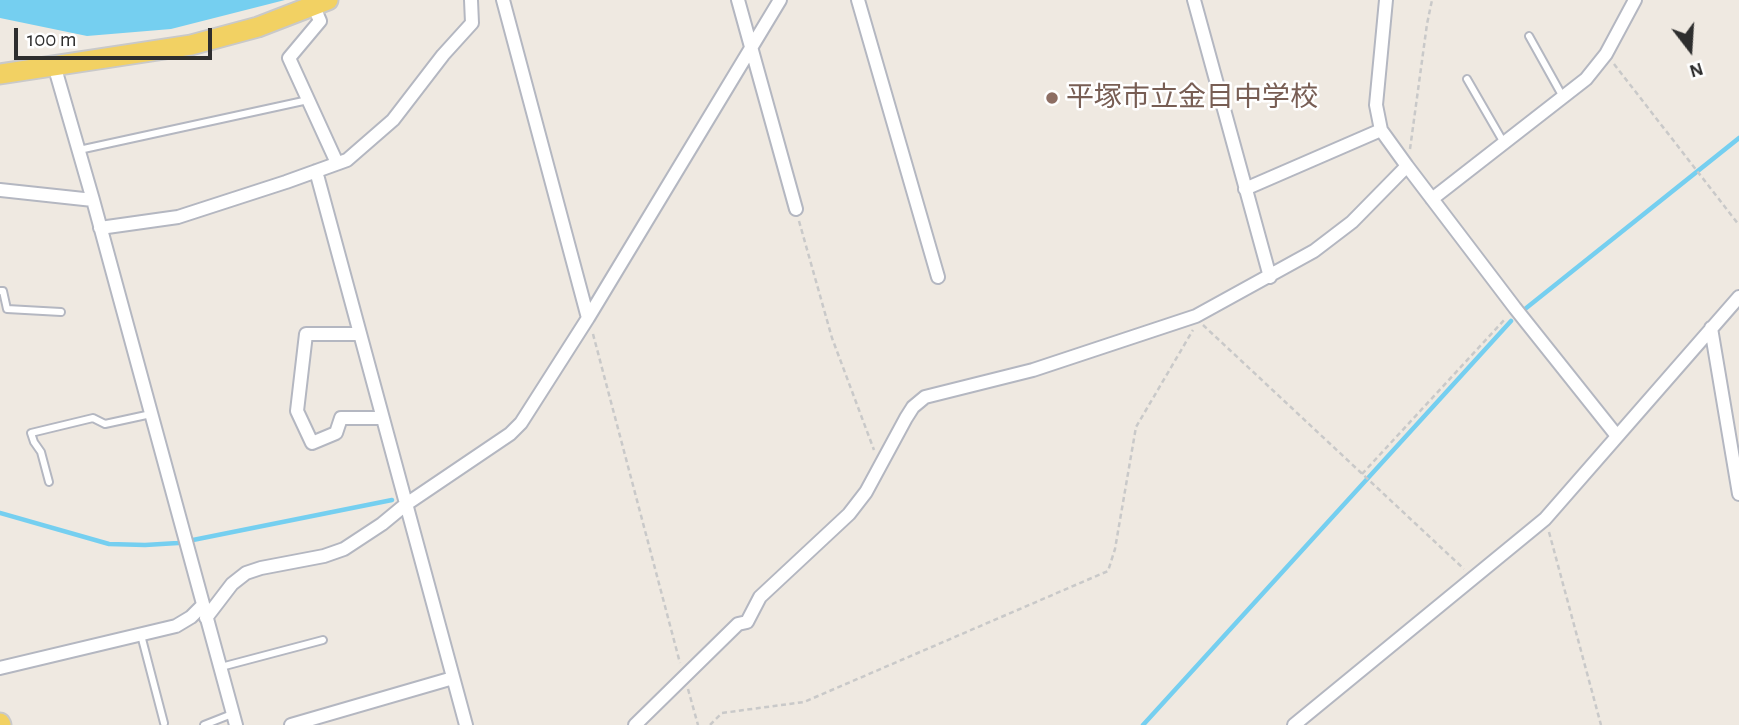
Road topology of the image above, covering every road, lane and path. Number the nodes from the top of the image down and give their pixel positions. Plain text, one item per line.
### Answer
1 (471, 0) edge
2 (503, 0) edge
3 (738, 0) edge
4 (780, 0) edge
5 (858, 0) edge
6 (1194, 0) edge
7 (1386, 0) edge
8 (1433, 0) edge
9 (1634, 0) edge
10 (321, 3) edge
11 (1529, 36) dead end
12 (751, 48) junction
13 (1606, 54) junction
14 (54, 65) junction
15 (0, 74) edge
16 (1467, 79) dead end
17 (1563, 97) junction
18 (308, 100) junction
19 (1381, 130) junction
20 (1504, 143) junction
21 (79, 150) junction
22 (337, 163) junction
23 (1405, 163) junction
24 (316, 171) junction
25 (1245, 189) junction
26 (0, 190) edge
27 (1432, 199) junction
28 (93, 200) junction
29 (796, 209) joint
30 (1739, 225) edge
31 (100, 228) junction
32 (938, 276) dead end
33 (1270, 277) junction
34 (0, 291) edge
35 (1739, 297) edge
36 (1516, 308) junction
37 (61, 312) dead end
38 (588, 318) junction
39 (1711, 328) junction
40 (359, 334) junction
41 (1739, 397) edge
42 (1724, 400) junction
43 (150, 414) junction
44 (381, 418) junction
45 (1617, 436) junction
46 (883, 461) junction
47 (1363, 475) junction
48 (49, 482) dead end
49 (1739, 494) edge
50 (405, 505) junction
51 (1545, 519) junction
52 (1474, 579) junction
53 (204, 612) junction
54 (141, 635) junction
55 (323, 639) dead end
56 (0, 668) edge
57 (219, 668) junction
58 (684, 677) junction
59 (453, 678) junction
60 (234, 719) edge
61 (164, 723) dead end
62 (204, 725) edge
63 (291, 725) edge
64 (466, 725) edge
65 (635, 725) edge
66 (698, 725) edge
67 (710, 725) edge
68 (1294, 725) edge
69 (1601, 725) edge

1 - 22 street
2 - 38 street
3 - 12 street
4 - 12 street
5 - 32 street
6 - 25 street
7 - 19 street
8 - 23 path
9 - 13 street
10 - 14 main road
10 - 18 street
11 - 17 lane
12 - 29 street
12 - 38 street
13 - 17 street
13 - 30 path
14 - 15 main road
14 - 21 street
16 - 20 lane
17 - 20 street
18 - 21 lane
18 - 22 street
19 - 23 street
19 - 25 street
20 - 27 street
21 - 28 street
22 - 24 street
23 - 27 street
23 - 33 street
24 - 31 street
24 - 40 street
25 - 33 street
26 - 28 street
27 - 36 street
28 - 31 street
29 - 46 path
31 - 43 street
33 - 46 street
34 - 37 lane
35 - 39 street
36 - 45 street
36 - 47 path
38 - 50 street
38 - 58 path
39 - 42 street
39 - 45 street
40 - 44 street
40 - 44 street
41 - 42 street
42 - 49 street
43 - 48 lane
43 - 53 street
44 - 50 street
45 - 51 street
46 - 58 street
47 - 52 path
47 - 67 path
50 - 53 street
50 - 59 street
51 - 52 street
51 - 69 path
52 - 68 street
53 - 54 street
53 - 57 street
54 - 56 street
54 - 61 lane
55 - 57 lane
57 - 60 street
58 - 65 street
58 - 66 path
59 - 63 street
59 - 64 street
60 - 62 lane

